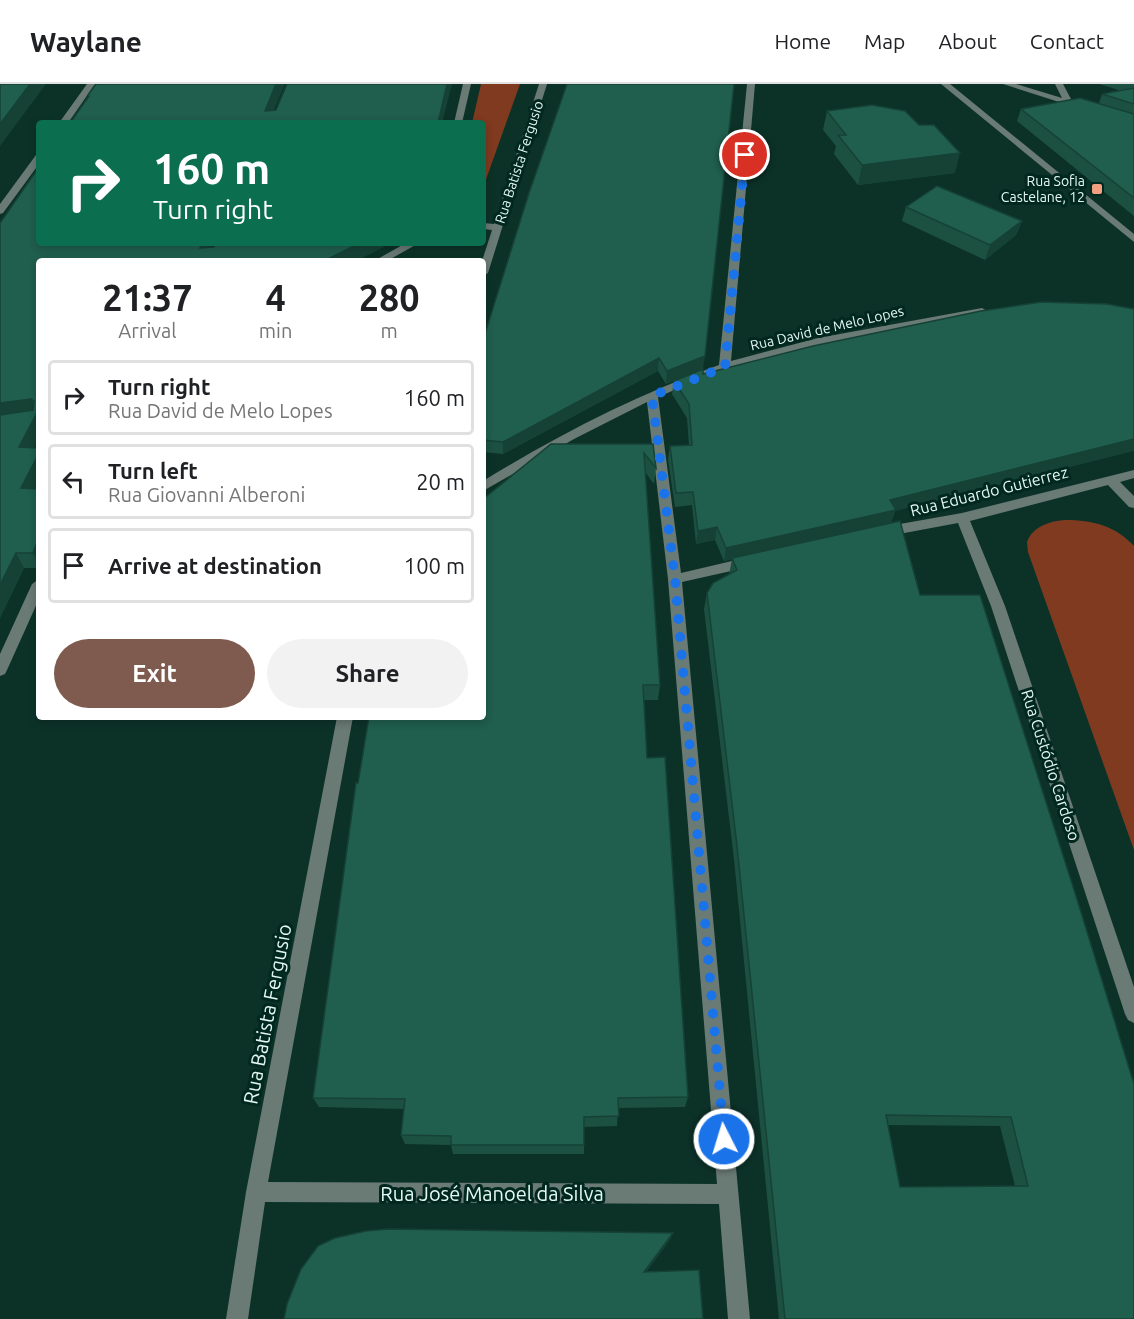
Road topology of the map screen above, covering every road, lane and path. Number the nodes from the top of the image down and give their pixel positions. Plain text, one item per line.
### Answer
1 (91, 84) edge
2 (467, 84) edge
3 (543, 84) edge
4 (751, 84) edge
5 (945, 84) edge
6 (1007, 84) edge
7 (1059, 84) edge
8 (1068, 101) junction
9 (1090, 109) edge
10 (65, 120) edge
11 (459, 120) edge
12 (36, 161) edge
13 (0, 212) edge
14 (486, 226) edge
15 (498, 226) junction
16 (1134, 239) edge
17 (408, 246) edge
18 (385, 258) edge
19 (486, 264) edge
20 (994, 309) edge
21 (725, 367) junction
22 (652, 396) junction
23 (1134, 474) edge
24 (1111, 480) junction
25 (486, 485) edge
26 (1134, 504) edge
27 (962, 518) junction
28 (869, 535) edge
29 (767, 558) edge
30 (675, 579) junction
31 (36, 591) edge
32 (0, 670) edge
33 (344, 720) edge
34 (1134, 1014) edge
35 (256, 1192) junction
36 (728, 1194) junction
37 (237, 1319) edge
38 (739, 1319) edge

1 - 10 street
2 - 11 street
3 - 15 street, Rua Batista Fergusio
4 - 21 street
5 - 16 street
6 - 8 street
7 - 8 street
8 - 9 street
12 - 13 street
14 - 15 street
15 - 19 street, Rua Batista Fergusio
17 - 18 street
20 - 21 street, Rua David de Melo Lopes
21 - 22 street, Rua David de Melo Lopes
22 - 25 street, Rua David de Melo Lopes
22 - 30 street
23 - 24 street, Rua Eduardo Gutierrez
24 - 26 street
24 - 27 street, Rua Eduardo Gutierrez
27 - 28 street, Rua Eduardo Gutierrez
27 - 34 street, Rua Custódio Cardoso
29 - 30 street
30 - 36 street
31 - 32 street
33 - 35 street, Rua Batista Fergusio
35 - 36 street, Rua José Manoel da Silva
35 - 37 street, Rua Batista Fergusio
36 - 38 street

